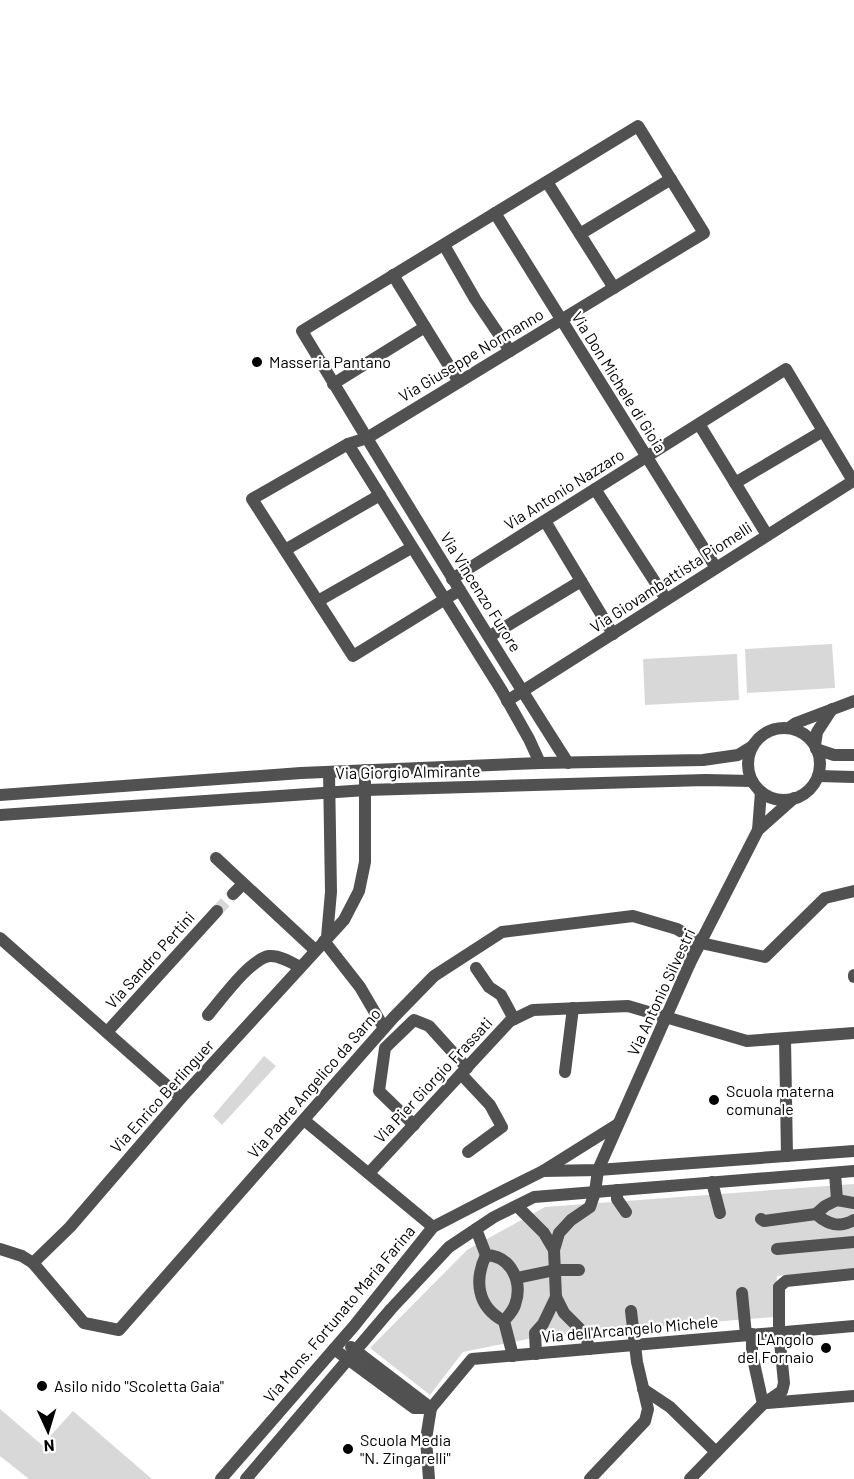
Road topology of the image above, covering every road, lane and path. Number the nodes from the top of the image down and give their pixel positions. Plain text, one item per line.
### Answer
1 (670, 178) junction
2 (547, 182) junction
3 (495, 213) junction
4 (580, 234) junction
5 (444, 245) junction
6 (393, 275) junction
7 (614, 288) junction
8 (561, 320) junction
9 (425, 327) junction
10 (510, 351) junction
11 (459, 382) junction
12 (333, 384) junction
13 (699, 424) junction
14 (823, 431) junction
15 (367, 438) junction
16 (348, 444) junction
17 (646, 457) junction
18 (853, 481) edge
19 (735, 483) junction
20 (595, 489) junction
21 (380, 495) junction
22 (545, 521) junction
23 (767, 535) junction
24 (411, 548) junction
25 (285, 550) junction
26 (716, 567) junction
27 (452, 579) junction
28 (581, 580) junction
29 (460, 590) junction
30 (666, 599) junction
31 (444, 600) junction
32 (318, 601) junction
33 (613, 634) junction
34 (490, 636) junction
35 (522, 692) junction
36 (507, 701) junction
37 (854, 701) edge
38 (833, 709) junction
39 (789, 728) junction
40 (752, 747) junction
41 (816, 747) junction
42 (854, 755) edge
43 (540, 763) junction
44 (568, 763) junction
45 (365, 770) junction
46 (329, 772) junction
47 (818, 776) junction
48 (854, 777) edge
49 (752, 781) junction
50 (366, 790) junction
51 (761, 792) junction
52 (329, 793) junction
53 (0, 795) edge
54 (794, 798) junction
55 (0, 815) edge
56 (758, 830) junction
57 (216, 858) dead end
58 (243, 884) junction
59 (854, 891) edge
60 (233, 894) tunnel mouth
61 (217, 911) tunnel mouth
62 (0, 938) edge
63 (322, 943) junction
64 (701, 943) junction
65 (690, 963) junction
66 (300, 967) junction
67 (476, 968) dead end
68 (573, 1008) junction
69 (208, 1016) dead end
70 (666, 1018) junction
71 (514, 1019) junction
72 (384, 1028) junction
73 (107, 1032) junction
74 (854, 1034) edge
75 (785, 1039) junction
76 (464, 1071) junction
77 (565, 1072) dead end
78 (181, 1098) junction
79 (304, 1120) junction
80 (619, 1124) junction
81 (414, 1125) junction
82 (854, 1151) edge
83 (468, 1152) dead end
84 (787, 1156) junction
85 (598, 1170) junction
86 (543, 1171) junction
87 (854, 1171) edge
88 (369, 1173) junction
89 (835, 1173) junction
90 (712, 1182) junction
91 (617, 1190) junction
92 (595, 1192) junction
93 (837, 1200) junction
94 (854, 1203) edge
95 (517, 1206) junction
96 (626, 1212) dead end
97 (720, 1213) dead end
98 (816, 1214) junction
99 (760, 1219) dead end
100 (854, 1220) edge
101 (842, 1225) junction
102 (433, 1227) junction
103 (476, 1229) junction
104 (849, 1242) edge
105 (0, 1249) edge
106 (777, 1249) dead end
107 (554, 1250) junction
108 (486, 1255) junction
109 (33, 1263) junction
110 (555, 1270) junction
111 (579, 1270) dead end
112 (854, 1274) edge
113 (517, 1278) junction
114 (742, 1293) dead end
115 (556, 1297) junction
116 (631, 1311) dead end
117 (504, 1321) junction
118 (854, 1326) edge
119 (779, 1332) junction
120 (749, 1335) junction
121 (338, 1344) junction
122 (634, 1345) junction
123 (590, 1349) junction
124 (536, 1354) junction
125 (352, 1355) junction
126 (513, 1356) junction
127 (643, 1389) junction
128 (854, 1396) edge
129 (763, 1404) junction
130 (431, 1408) junction
131 (716, 1452) junction
132 (221, 1479) edge
133 (246, 1479) edge
134 (429, 1479) edge
135 (590, 1479) edge
136 (690, 1479) edge

1 - 2 street
1 - 4 street
1 - 7 street, Via Giuseppe Normanno
2 - 3 street
2 - 4 street
3 - 5 street
3 - 8 street, Via Don Michele di Gioia
4 - 7 street
5 - 6 street
5 - 10 street
6 - 9 street
6 - 12 street, Via Vincenzo Furore
7 - 8 street, Via Giuseppe Normanno
8 - 10 street, Via Giuseppe Normanno
8 - 17 street, Via Don Michele di Gioia
9 - 11 street
9 - 12 street
10 - 11 street, Via Giuseppe Normanno
11 - 15 street, Via Giuseppe Normanno
12 - 15 street, Via Vincenzo Furore
13 - 14 street, Via Antonio Nazzaro
13 - 17 street, Via Antonio Nazzaro
13 - 19 street
14 - 18 street
14 - 19 street
15 - 16 street, Via Giuseppe Normanno
15 - 27 street, Via Vincenzo Furore
16 - 21 street
16 - 25 street, Via Giuseppe Normanno
17 - 20 street, Via Antonio Nazzaro
17 - 26 street, Via Don Michele di Gioia
18 - 23 street, Via Giovambattista Piomelli
19 - 23 street
20 - 22 street, Via Antonio Nazzaro
20 - 30 street
21 - 24 street
21 - 25 street
22 - 27 street, Via Antonio Nazzaro
22 - 28 street
23 - 26 street, Via Giovambattista Piomelli
24 - 31 street
24 - 32 street
25 - 32 street
26 - 30 street, Via Giovambattista Piomelli
27 - 29 street, Via Vincenzo Furore
28 - 33 street
28 - 34 street
29 - 31 street
29 - 34 street, Via Vincenzo Furore
30 - 33 street, Via Giovambattista Piomelli
31 - 32 street
31 - 36 street
33 - 35 street, Via Giovambattista Piomelli
34 - 35 street, Via Vincenzo Furore
35 - 36 street, Via Giovambattista Piomelli
35 - 44 street, Via Vincenzo Furore
36 - 43 street
37 - 38 street
38 - 39 street
38 - 41 street
39 - 40 street
39 - 41 street
40 - 44 street, Via Giorgio Almirante
40 - 49 street
41 - 42 street
41 - 47 street
43 - 44 street, Via Giorgio Almirante
43 - 45 street, Via Giorgio Almirante
45 - 46 street, Via Giorgio Almirante
45 - 50 street, Via Enrico Berlinguer
46 - 52 street, Via Giorgio Almirante
46 - 53 street
47 - 48 street
47 - 54 street
49 - 50 street, Via Giorgio Almirante
49 - 51 street
50 - 52 street, Via Giorgio Almirante
50 - 63 street, Via Enrico Berlinguer
51 - 54 street
51 - 56 street, Via Antonio Silvestri
52 - 55 street
52 - 63 street
54 - 56 street, Via Antonio Silvestri
56 - 64 street, Via Antonio Silvestri
57 - 58 street
58 - 60 street
58 - 63 street
59 - 64 street
61 - 73 street, Via Sandro Pertini
62 - 73 street, Via Sandro Pertini
63 - 66 street, Via Enrico Berlinguer
63 - 72 street
64 - 65 street, Via Antonio Silvestri
65 - 70 street, Via Antonio Silvestri
65 - 72 street, Via Padre Angelico da Sarno
66 - 69 street
66 - 78 street, Via Enrico Berlinguer
67 - 71 street
68 - 70 street, Via Pier Giorgio Frassati
68 - 71 street, Via Pier Giorgio Frassati
68 - 77 street
70 - 75 street, Via Pier Giorgio Frassati
70 - 80 street, Via Antonio Silvestri
71 - 76 street, Via Pier Giorgio Frassati
72 - 79 street, Via Padre Angelico da Sarno
73 - 78 street, Via Sandro Pertini
74 - 75 street, Via Pier Giorgio Frassati
75 - 84 street
76 - 81 street, Via Pier Giorgio Frassati
76 - 81 street
76 - 83 street
78 - 109 street, Via Enrico Berlinguer
79 - 88 street
79 - 109 street, Via Padre Angelico da Sarno
80 - 85 street, Via Antonio Silvestri
80 - 86 street
81 - 88 street, Via Pier Giorgio Frassati
82 - 84 street, Via Mons. Fortunato Maria Farina
84 - 85 street, Via Mons. Fortunato Maria Farina
85 - 86 street, Via Mons. Fortunato Maria Farina
85 - 92 street, Via Antonio Silvestri
86 - 102 street, Via Mons. Fortunato Maria Farina
87 - 89 street
88 - 102 street
89 - 90 street
89 - 93 street
90 - 91 street
90 - 97 street
91 - 92 street
91 - 96 street
92 - 95 street
92 - 107 street
93 - 94 street
93 - 98 street
95 - 103 street
95 - 107 street
98 - 99 street
98 - 101 street
100 - 101 street
101 - 104 street
102 - 121 street, Via Mons. Fortunato Maria Farina
103 - 108 street
103 - 125 street
104 - 106 street
105 - 109 street, Via Padre Angelico da Sarno
107 - 110 street
108 - 113 street
108 - 117 street
110 - 111 street
110 - 113 street
110 - 115 street
112 - 119 street
113 - 117 street
114 - 120 street
115 - 123 street
115 - 124 street
116 - 122 street
117 - 126 street
118 - 119 street, Via dell'Arcangelo Michele
119 - 120 street, Via dell'Arcangelo Michele
119 - 129 street
120 - 122 street, Via dell'Arcangelo Michele
120 - 129 street
121 - 125 street
121 - 132 street, Via Mons. Fortunato Maria Farina
122 - 123 street, Via dell'Arcangelo Michele
122 - 127 street
123 - 124 street, Via dell'Arcangelo Michele
124 - 126 street, Via dell'Arcangelo Michele
125 - 130 street
125 - 133 street
126 - 130 street, Via dell'Arcangelo Michele
127 - 131 street
127 - 135 street
128 - 129 street
129 - 131 street
130 - 134 street
131 - 136 street

